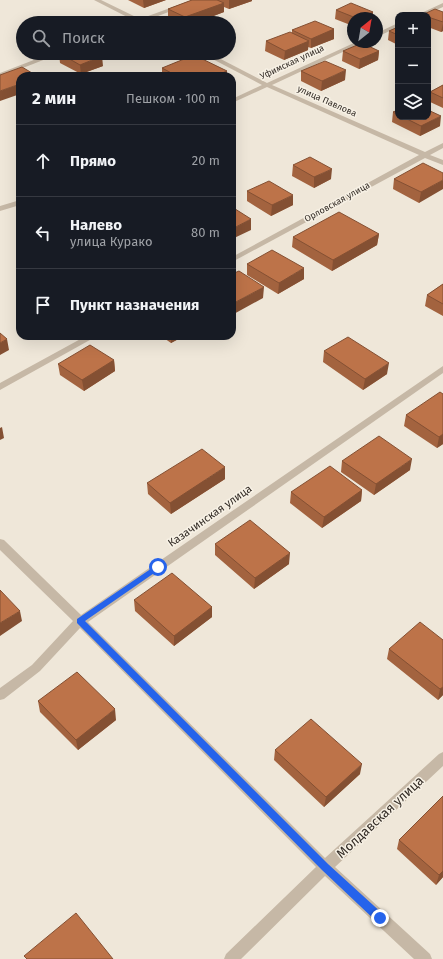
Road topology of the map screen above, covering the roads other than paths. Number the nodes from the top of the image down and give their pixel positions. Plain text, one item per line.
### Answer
1 (97, 0) edge
2 (197, 0) edge
3 (443, 5) edge
4 (427, 12) edge
5 (128, 16) edge
6 (156, 16) edge
7 (395, 26) edge
8 (383, 32) edge
9 (348, 48) edge
10 (40, 60) edge
11 (218, 60) edge
12 (0, 76) edge
13 (267, 85) junction
14 (236, 99) edge
15 (443, 145) edge
16 (425, 155) junction
17 (443, 164) edge
18 (16, 203) edge
19 (0, 208) edge
20 (236, 258) edge
21 (86, 340) edge
22 (443, 369) edge
23 (0, 387) edge
24 (0, 544) edge
25 (80, 621) junction
26 (0, 695) edge
27 (443, 758) edge
28 (325, 867) junction
29 (231, 959) edge
30 (425, 959) edge

1 - 5 street
2 - 6 street
3 - 4 street
7 - 8 street
9 - 13 street, Уфимская улица
10 - 12 street
11 - 13 street, улица Павлова
13 - 14 street, Уфимская улица
13 - 16 street, улица Павлова
15 - 16 street, Орловская улица
16 - 17 street, улица Павлова
16 - 20 street, Орловская улица
18 - 19 street
21 - 23 street
22 - 25 street, Казачинская улица
24 - 25 street
25 - 26 street, Казачинская улица
25 - 28 street
27 - 28 street, Молдавская улица
28 - 29 street, Молдавская улица
28 - 30 street

